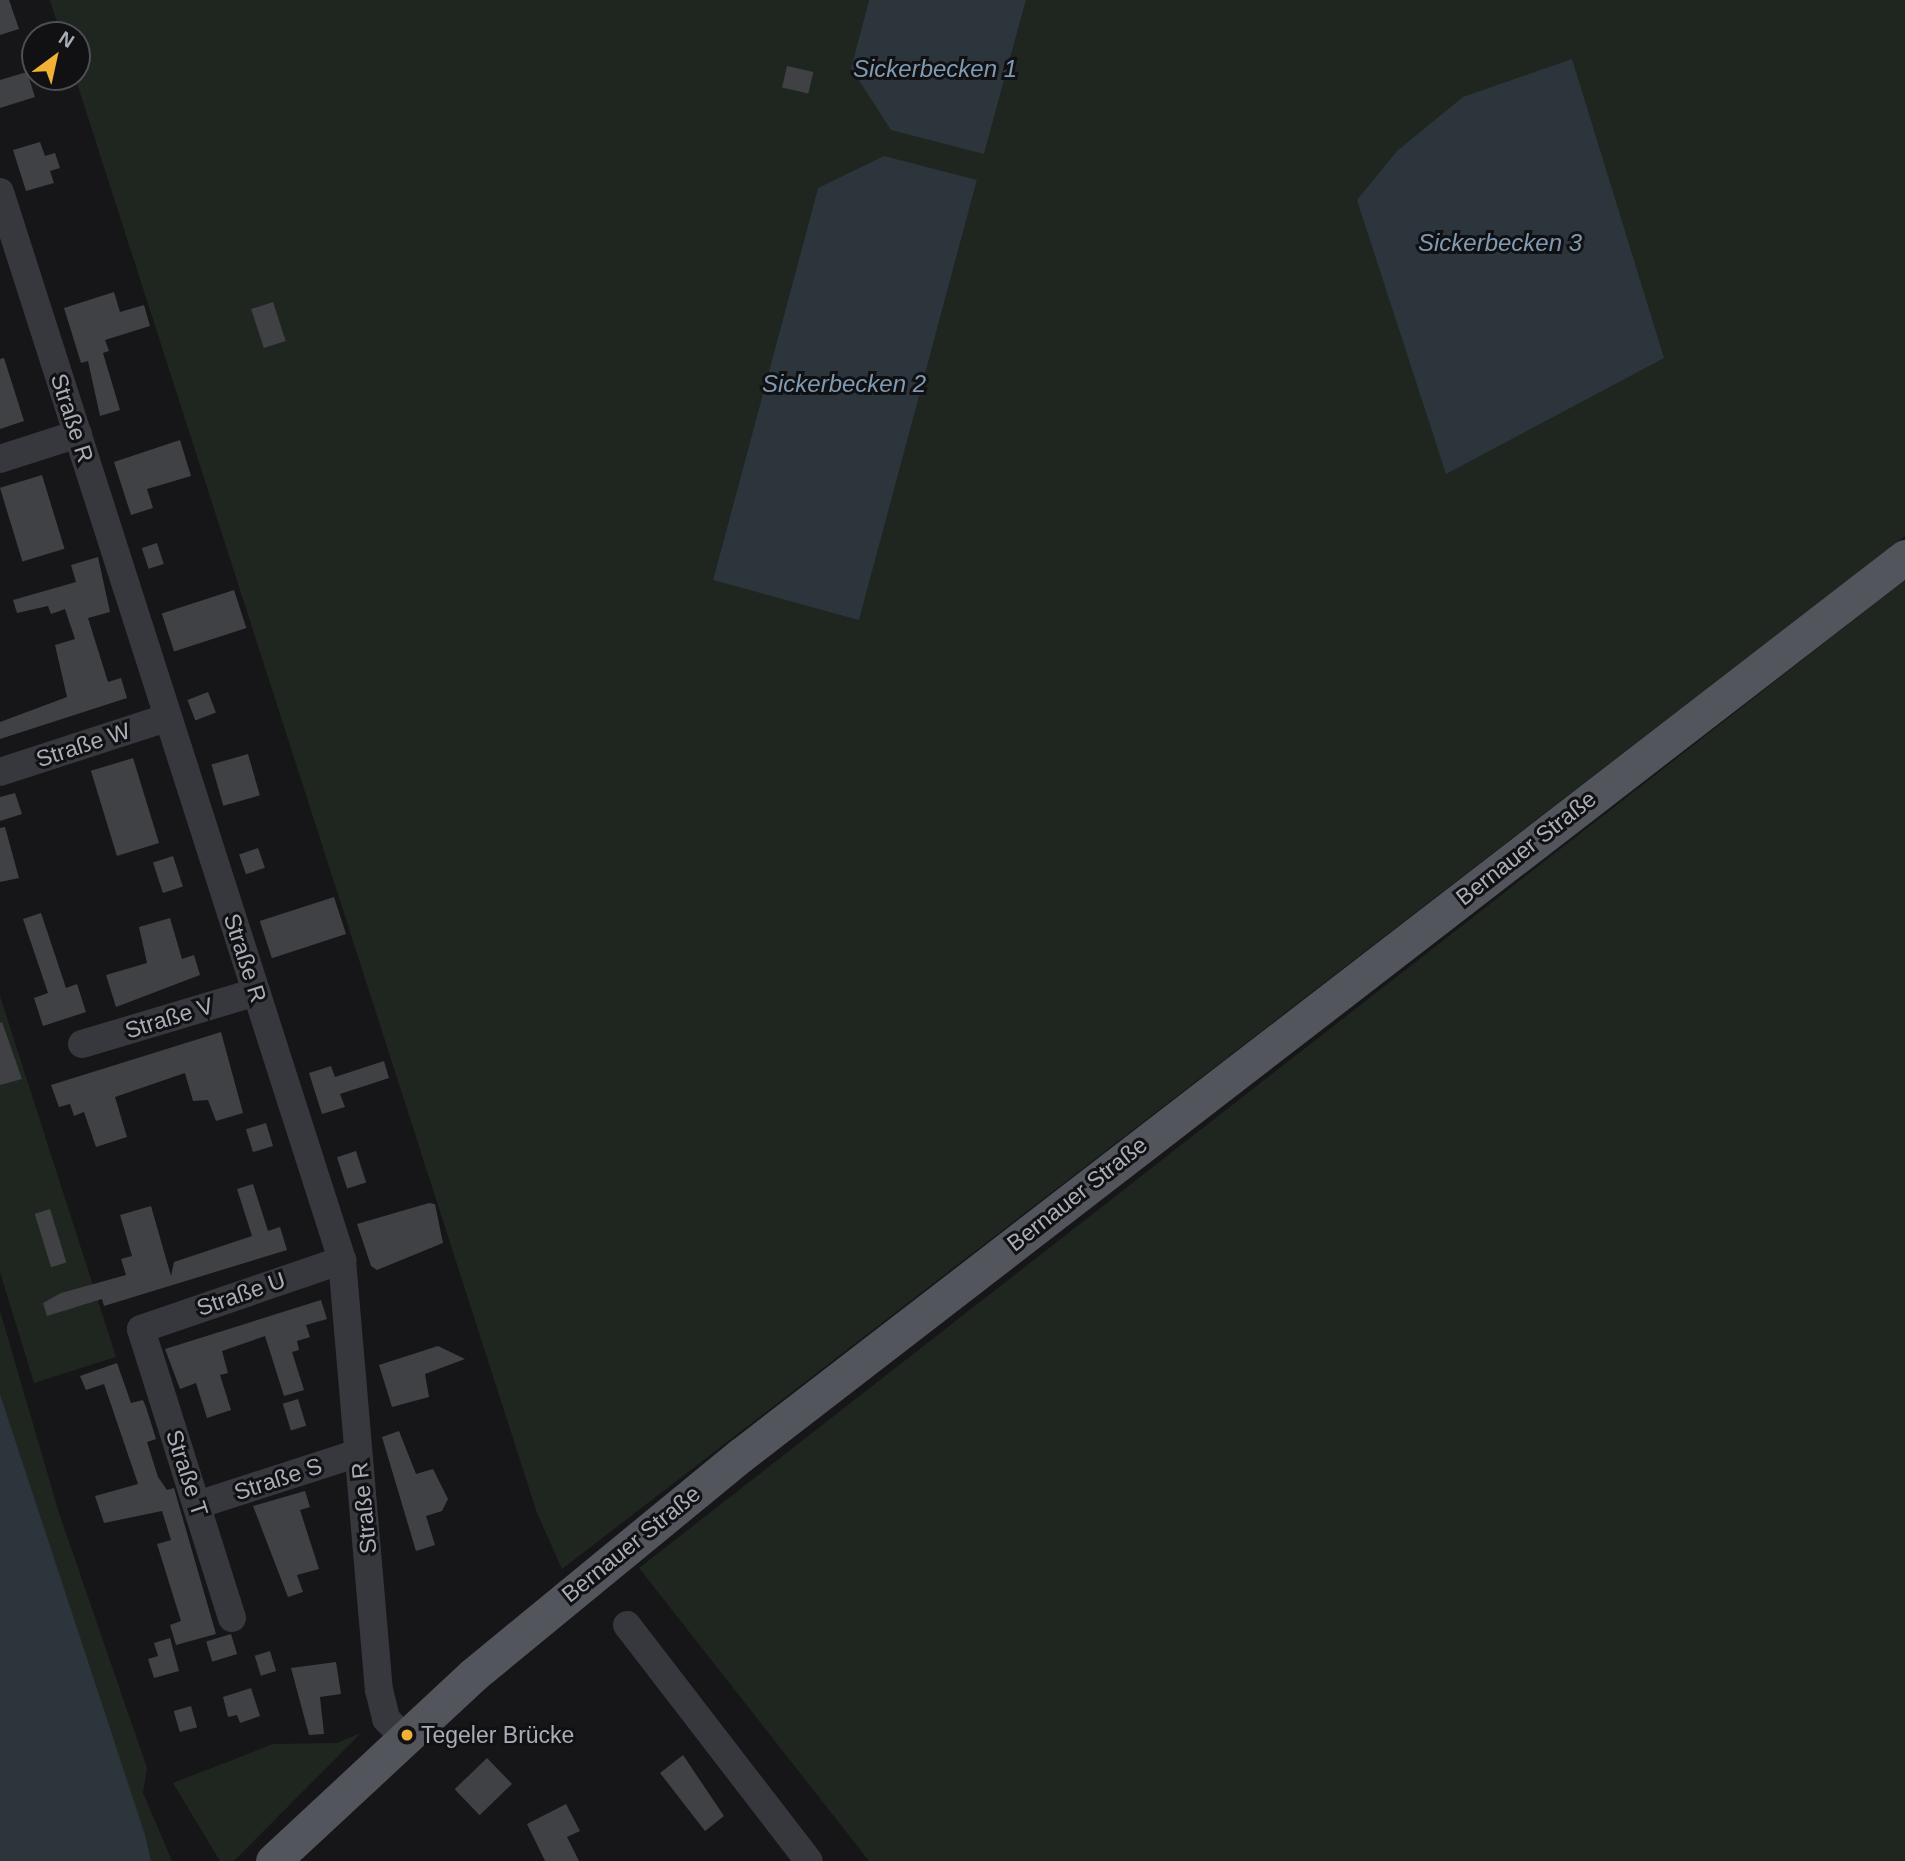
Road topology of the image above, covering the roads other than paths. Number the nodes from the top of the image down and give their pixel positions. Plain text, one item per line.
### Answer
1 (0, 192) edge
2 (78, 434) junction
3 (0, 459) edge
4 (1905, 557) edge
5 (166, 718) junction
6 (0, 772) edge
7 (256, 992) junction
8 (82, 1044) dead end
9 (342, 1260) junction
10 (141, 1329) joint
11 (358, 1453) junction
12 (197, 1505) junction
13 (232, 1618) dead end
14 (627, 1625) dead end
15 (404, 1737) junction
16 (274, 1861) edge
17 (809, 1861) edge

1 - 2 lane, Straße R
2 - 3 lane
2 - 5 lane, Straße R
4 - 15 main road, Bernauer Straße
5 - 6 lane, Straße W
5 - 7 lane, Straße R
7 - 8 lane, Straße V
7 - 9 lane, Straße R
9 - 10 lane, Straße U
9 - 11 lane, Straße R
10 - 12 lane, Straße T
11 - 12 lane, Straße S
11 - 15 lane, Straße R
12 - 13 lane, Straße T
14 - 17 lane
15 - 16 main road, Bernauer Straße

